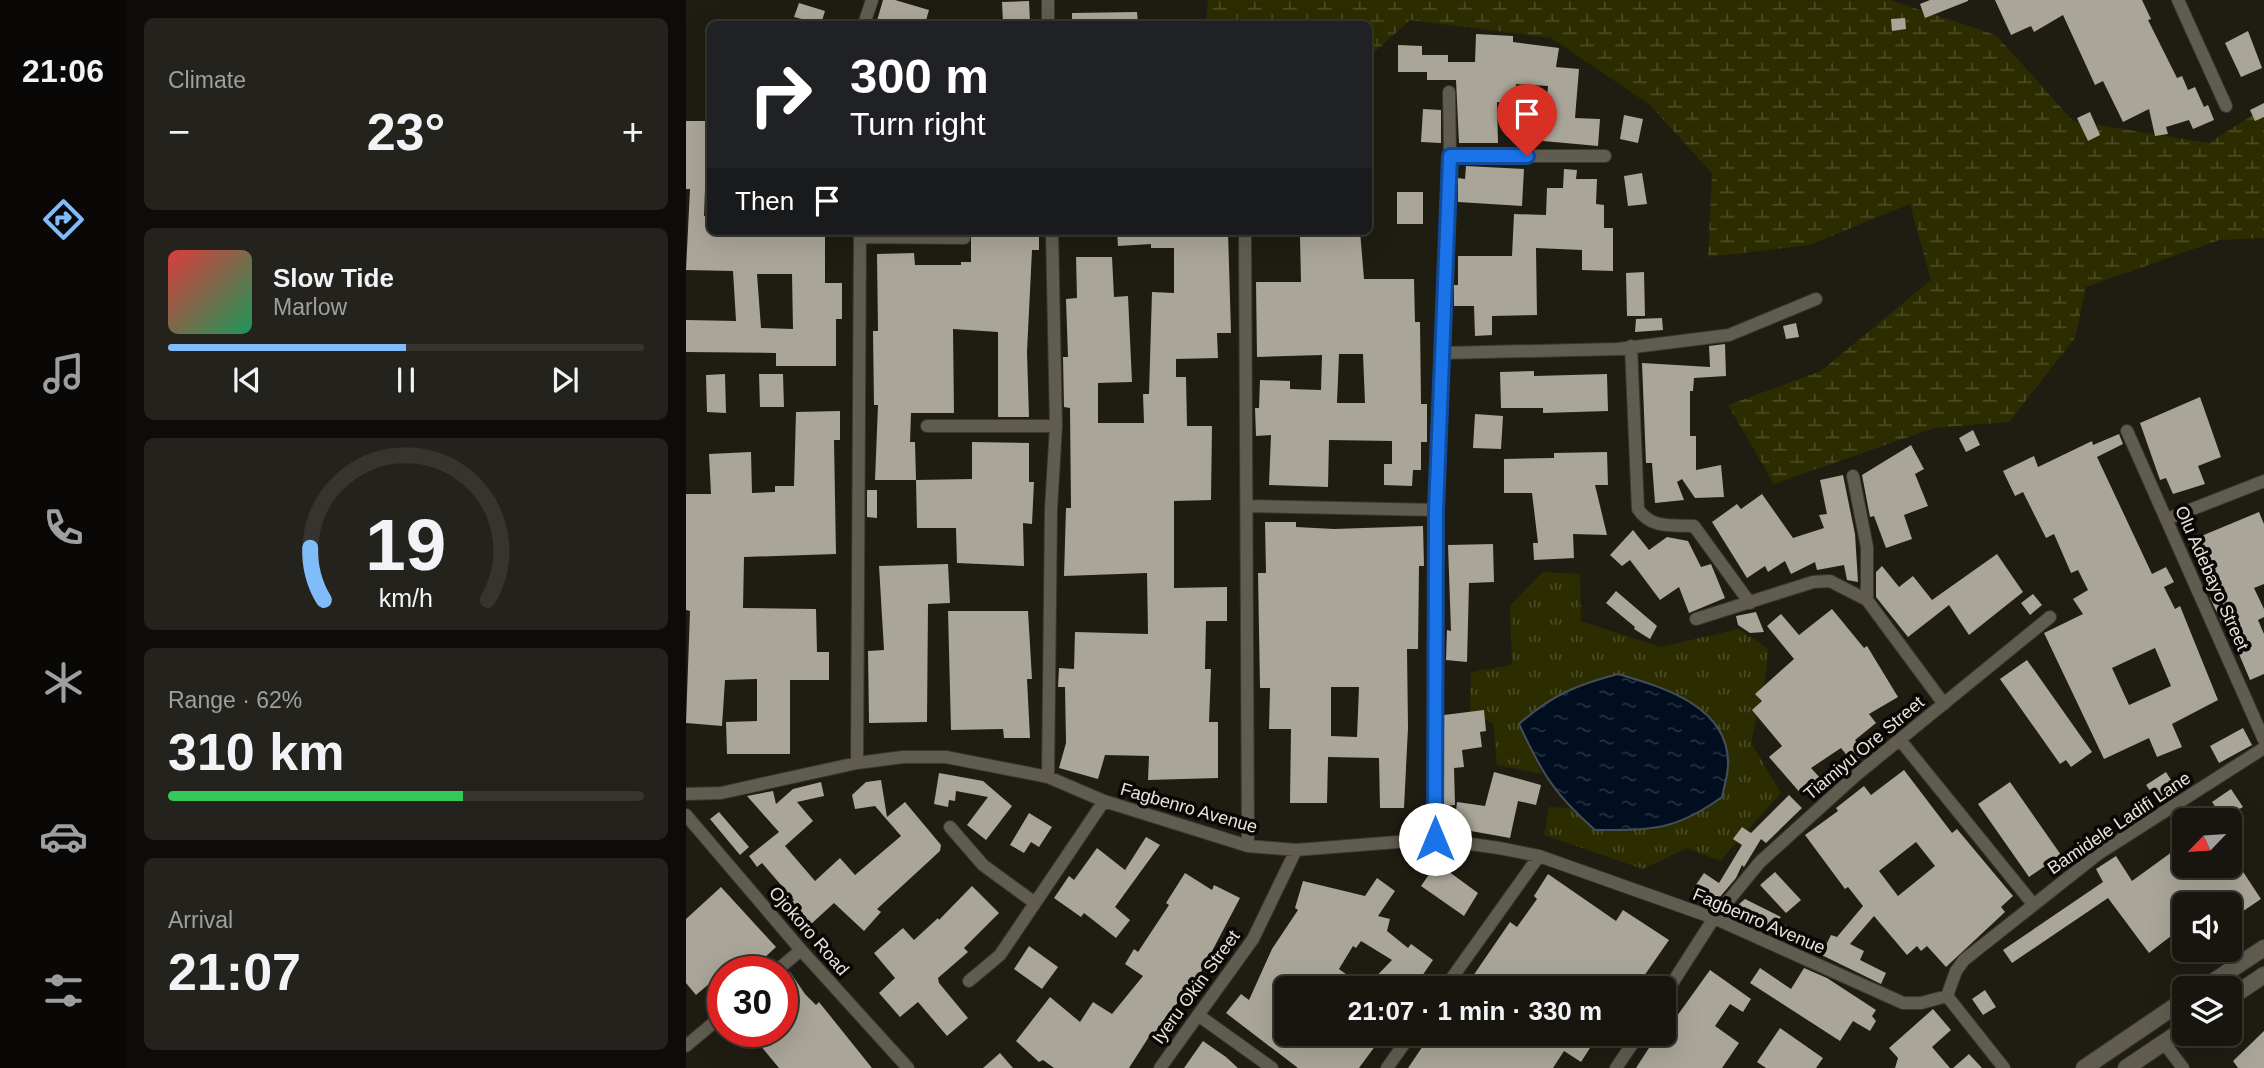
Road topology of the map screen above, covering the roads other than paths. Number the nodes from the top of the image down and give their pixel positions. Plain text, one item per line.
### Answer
1 (872, 0) edge
2 (1048, 0) edge
3 (2178, 0) edge
4 (865, 21) edge
5 (1048, 21) edge
6 (1448, 92) dead end
7 (2226, 106) dead end
8 (1450, 156) junction
9 (1605, 156) dead end
10 (860, 235) edge
11 (886, 235) edge
12 (1052, 235) edge
13 (1245, 235) edge
14 (964, 238) dead end
15 (1816, 299) dead end
16 (1631, 346) junction
17 (1443, 353) junction
18 (926, 426) dead end
19 (1056, 426) junction
20 (2127, 431) dead end
21 (1853, 476) dead end
22 (2264, 481) edge
23 (1248, 506) junction
24 (1436, 510) junction
25 (2166, 519) junction
26 (1867, 600) junction
27 (1750, 603) junction
28 (2050, 617) dead end
29 (1696, 619) dead end
30 (1944, 704) junction
31 (1900, 740) junction
32 (2264, 740) edge
33 (2264, 748) edge
34 (857, 763) junction
35 (1048, 777) junction
36 (686, 794) edge
37 (1104, 802) junction
38 (686, 815) edge
39 (950, 827) dead end
40 (1435, 839) junction
41 (1248, 846) junction
42 (1296, 850) junction
43 (1539, 856) junction
44 (1035, 904) junction
45 (2033, 904) junction
46 (1714, 918) junction
47 (2264, 948) edge
48 (801, 950) junction
49 (794, 956) edge
50 (2264, 975) edge
51 (1453, 976) edge
52 (2222, 976) edge
53 (1676, 977) edge
54 (969, 981) dead end
55 (2242, 990) edge
56 (1947, 996) junction
57 (2172, 1008) edge
58 (1198, 1015) junction
59 (707, 1028) edge
60 (2172, 1037) edge
61 (2164, 1043) junction
62 (686, 1046) edge
63 (1403, 1046) edge
64 (1631, 1046) edge
65 (908, 1068) edge
66 (1160, 1068) edge
67 (1272, 1068) edge
68 (1387, 1068) edge
69 (1616, 1068) edge
70 (2004, 1068) edge
71 (2084, 1068) edge
72 (2126, 1068) edge
73 (2183, 1068) edge

1 - 4 street
2 - 5 street
3 - 7 street
6 - 8 street
8 - 9 street
8 - 17 street
10 - 34 street
11 - 14 street
12 - 19 street
13 - 23 street
15 - 16 street
16 - 17 street
16 - 27 street
17 - 24 street
18 - 19 street
19 - 35 street
20 - 25 street, Olu Adebayo Street
21 - 26 street
22 - 25 street
23 - 24 street
23 - 41 street
24 - 40 street
25 - 32 street, Olu Adebayo Street
26 - 27 street
26 - 30 street
27 - 29 street
28 - 30 street, Tiamiyu Ore Street
30 - 31 street, Tiamiyu Ore Street
31 - 45 street
31 - 46 street, Tiamiyu Ore Street
33 - 45 street, Bamidele Ladifi Lane
34 - 35 street, Fagbenro Avenue
34 - 36 street, Fagbenro Avenue
35 - 37 street, Fagbenro Avenue
37 - 41 street, Fagbenro Avenue
37 - 44 street
38 - 48 street, Ojokoro Road
39 - 44 street
40 - 42 street, Fagbenro Avenue
40 - 43 street, Fagbenro Avenue
41 - 42 street, Fagbenro Avenue
42 - 58 street, Iyeru Okin Street
43 - 46 street, Fagbenro Avenue
43 - 51 street
44 - 54 street
45 - 56 street, Bamidele Ladifi Lane
46 - 53 street, Tiamiyu Ore Street
46 - 56 street, Fagbenro Avenue
47 - 52 street
48 - 49 street
48 - 65 street, Ojokoro Road
50 - 55 street
56 - 70 street
57 - 71 street
58 - 66 street, Iyeru Okin Street
58 - 67 street
59 - 62 street
60 - 61 street
61 - 72 street
61 - 73 street
63 - 68 street
64 - 69 street

